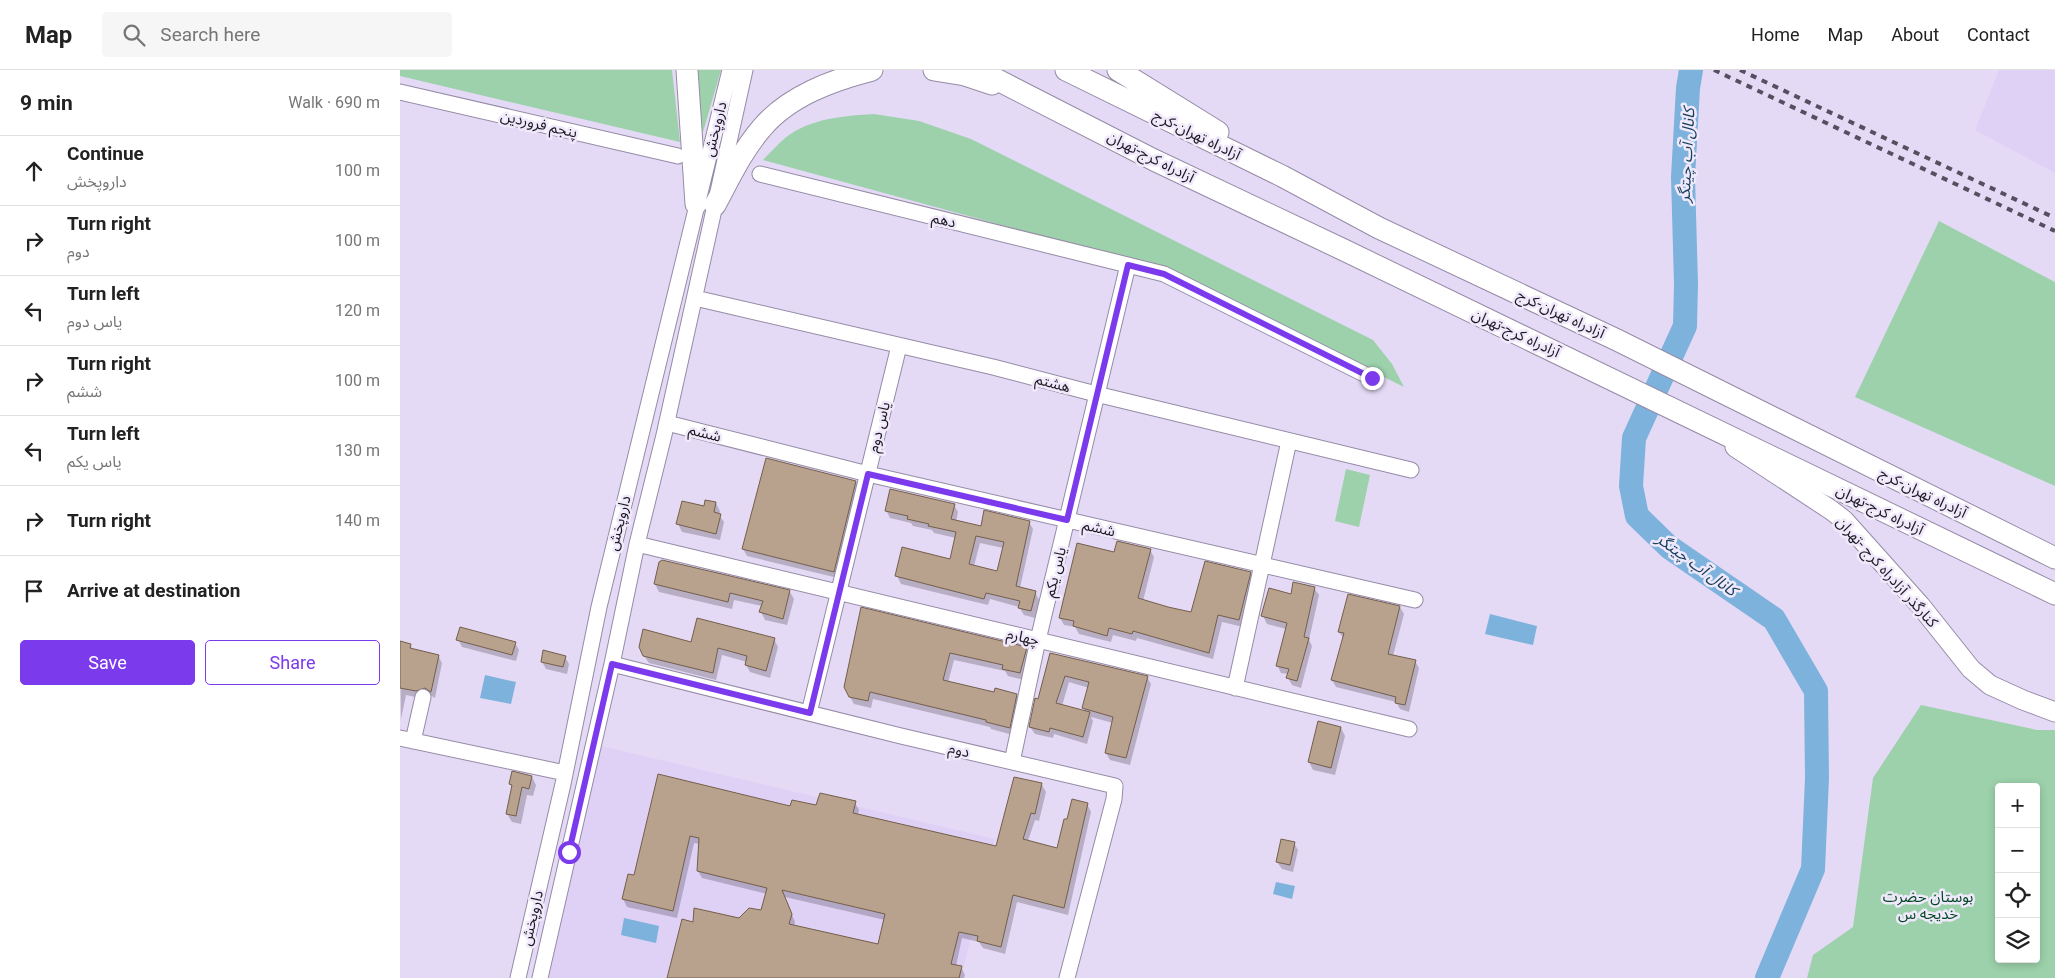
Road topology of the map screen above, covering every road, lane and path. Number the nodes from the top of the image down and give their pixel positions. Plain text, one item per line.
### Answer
1 (687, 70) edge
2 (730, 70) edge
3 (745, 70) edge
4 (872, 70) edge
5 (934, 70) edge
6 (978, 70) edge
7 (1066, 70) edge
8 (1118, 70) edge
9 (400, 92) edge
10 (1036, 98) junction
11 (678, 156) dead end
12 (760, 174) dead end
13 (1282, 176) junction
14 (705, 204) junction
15 (1128, 265) junction
16 (694, 298) junction
17 (899, 346) junction
18 (1372, 378) dead end
19 (1096, 394) junction
20 (1688, 417) junction
21 (667, 423) junction
22 (1289, 441) junction
23 (1411, 470) dead end
24 (868, 474) junction
25 (1067, 520) junction
26 (637, 544) junction
27 (2055, 558) edge
28 (1262, 565) junction
29 (1997, 566) junction
30 (839, 593) junction
31 (2055, 594) edge
32 (1416, 600) dead end
33 (599, 606) junction
34 (2055, 606) edge
35 (620, 618) junction
36 (1038, 640) junction
37 (612, 664) junction
38 (1235, 688) junction
39 (423, 697) dead end
40 (2055, 712) edge
41 (810, 713) junction
42 (1409, 729) dead end
43 (407, 739) edge
44 (1012, 762) junction
45 (564, 779) junction
46 (584, 788) junction
47 (518, 978) edge
48 (540, 978) edge
49 (1067, 978) edge

1 - 14 highway
2 - 14 street, داروپخش
3 - 14 street, داروپخش
4 - 14 highway
5 - 10 highway
6 - 10 highway, آزادراه کرج-تهران
7 - 13 highway, آزادراه تهران-کرج
8 - 13 highway
9 - 11 street, پنجم فروردین
10 - 20 highway, آزادراه کرج-تهران
12 - 15 street, دهم
13 - 27 highway, آزادراه تهران-کرج
14 - 16 street, داروپخش
14 - 33 street, داروپخش
15 - 18 street, دهم
15 - 19 street, یاس یکم
16 - 17 street, هشتم
16 - 21 street, داروپخش
17 - 19 street, هشتم
17 - 24 street, یاس دوم
19 - 22 street, هشتم
19 - 25 street, یاس یکم
20 - 29 highway, آزادراه کرج-تهران
20 - 40 main road, کنارگذر آزادراه کرج -تهران
21 - 24 street, ششم
21 - 26 street, داروپخش
22 - 23 street, هشتم
22 - 28 street
24 - 25 street, ششم
24 - 30 street, یاس دوم
25 - 28 street, ششم
25 - 36 street, یاس یکم
26 - 30 street, چهارم
26 - 35 street, داروپخش
28 - 32 street, ششم
28 - 38 street
29 - 31 highway, آزادراه کرج-تهران
29 - 34 highway
30 - 36 street, چهارم
30 - 41 street, یاس دوم
33 - 35 street
33 - 45 street, داروپخش
35 - 37 street, داروپخش
36 - 38 street, چهارم
36 - 44 street, یاس یکم
37 - 41 street, دوم
37 - 46 street, داروپخش
38 - 42 street, چهارم
39 - 43 street
41 - 44 street, دوم
43 - 45 street
44 - 49 street, دوم
45 - 46 street
45 - 47 street, داروپخش
46 - 48 street, داروپخش

